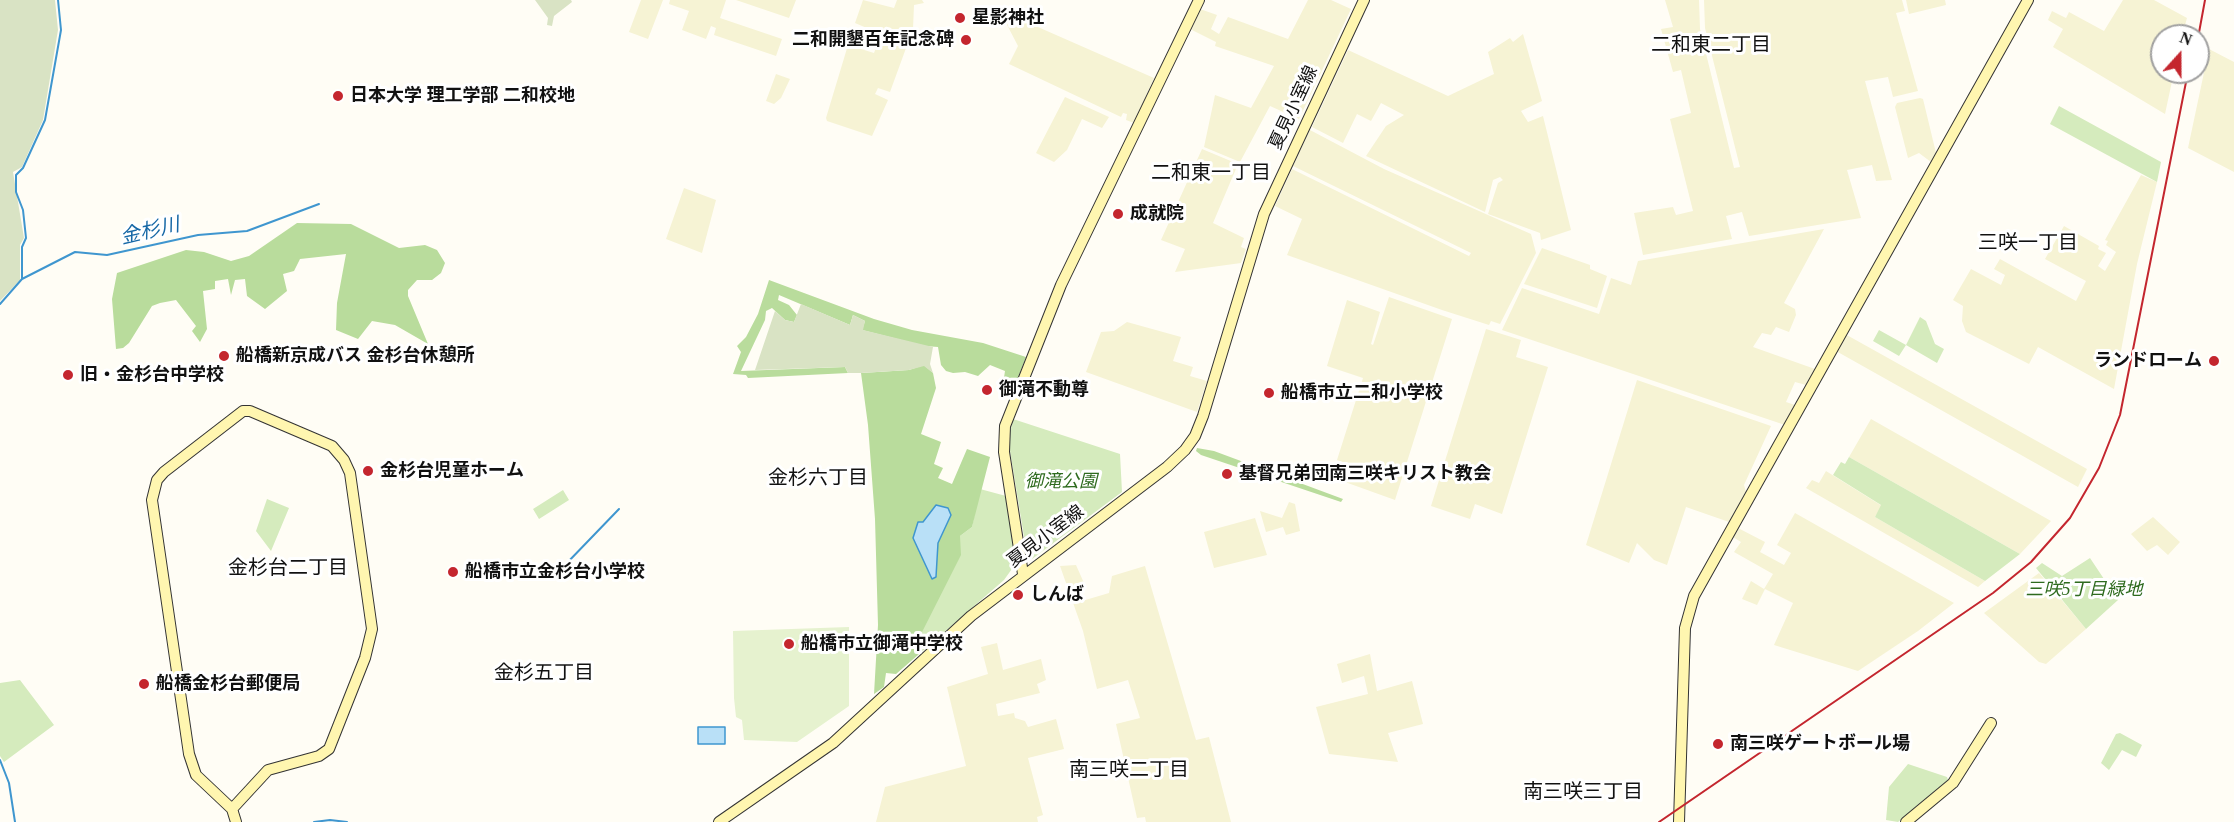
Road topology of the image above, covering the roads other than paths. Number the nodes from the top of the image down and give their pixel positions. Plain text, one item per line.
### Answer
1 (1199, 0) edge
2 (1364, 0) edge
3 (2028, 0) edge
4 (1023, 574) junction
5 (1991, 723) dead end
6 (232, 809) junction
7 (236, 822) edge
8 (719, 822) edge
9 (1679, 822) edge
10 (1906, 822) edge

1 - 4 street
2 - 4 street, 夏見小室線
3 - 9 street
4 - 8 street, 夏見小室線
5 - 10 street
6 - 6 street
6 - 7 street

